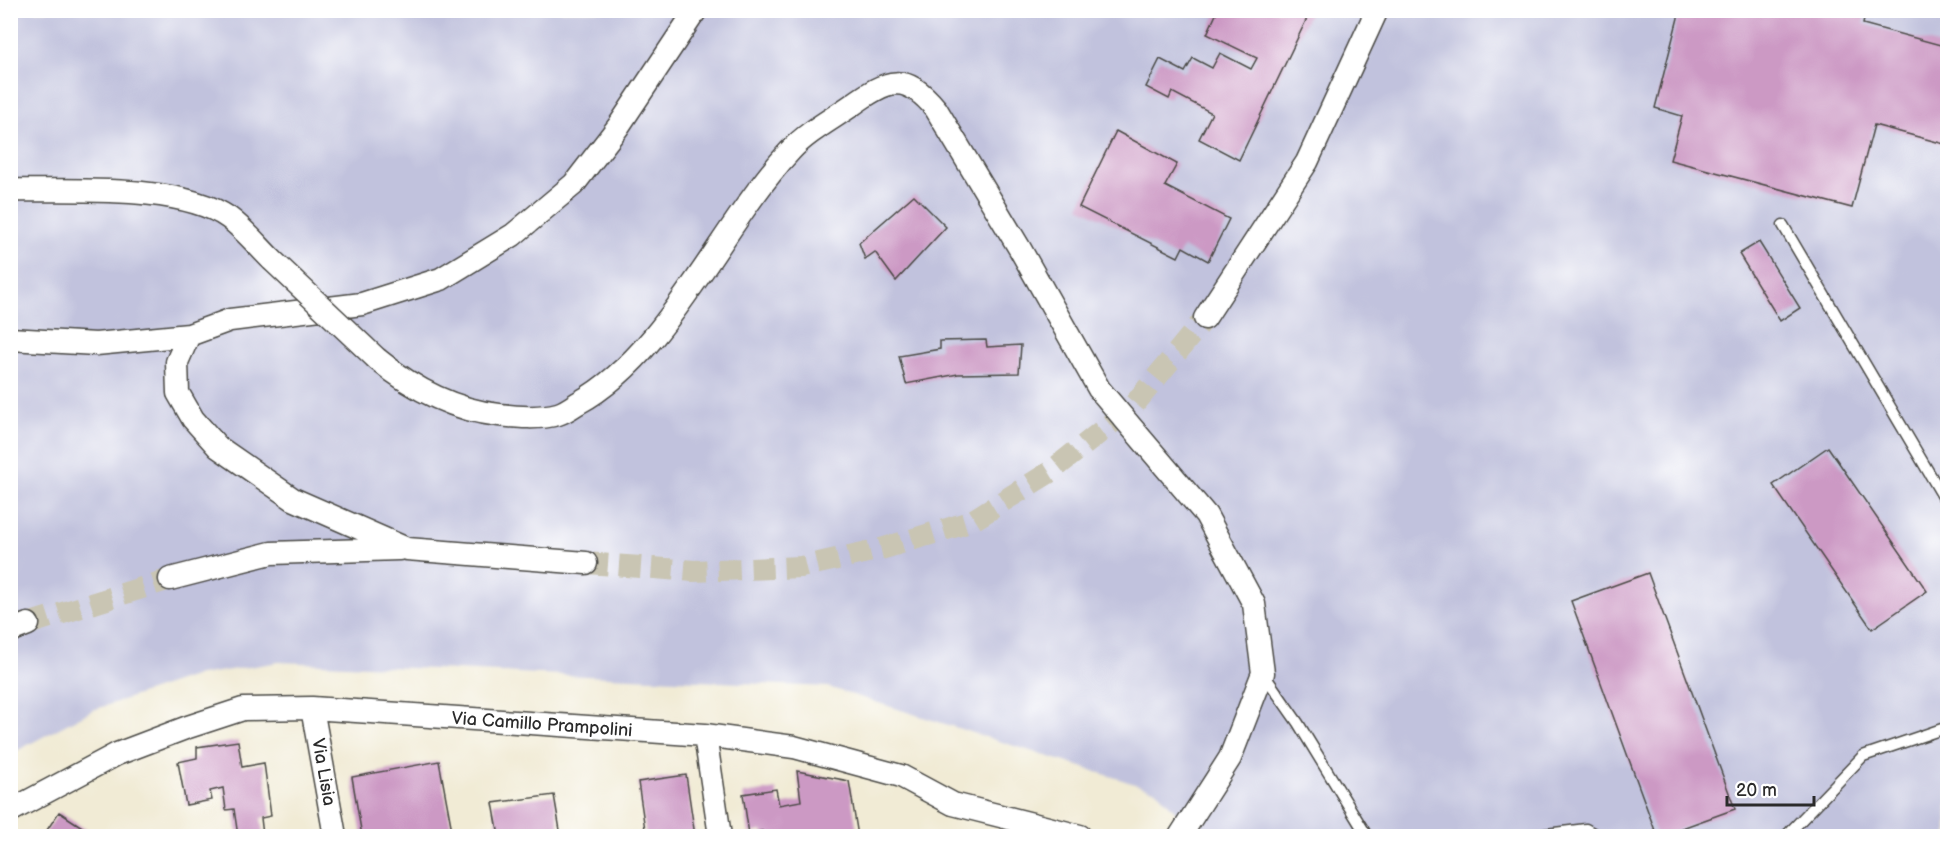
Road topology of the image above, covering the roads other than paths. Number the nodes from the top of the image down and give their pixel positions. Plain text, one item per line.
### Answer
1 (696, 10) edge
2 (1377, 10) edge
3 (10, 190) edge
4 (1783, 225) dead end
5 (1205, 318) tunnel mouth
6 (189, 335) junction
7 (10, 339) edge
8 (1947, 505) edge
9 (407, 549) junction
10 (586, 563) tunnel mouth
11 (170, 579) tunnel mouth
12 (1263, 673) junction
13 (312, 708) junction
14 (1947, 727) edge
15 (705, 735) junction
16 (10, 811) edge
17 (335, 837) edge
18 (720, 837) edge
19 (1080, 837) edge
20 (1180, 837) edge
21 (1367, 837) edge
22 (1531, 837) edge
23 (1598, 837) edge
24 (1786, 837) edge

1 - 6 street
2 - 5 street
3 - 12 street, bridge
4 - 8 lane
6 - 7 street
6 - 9 street
9 - 10 street
9 - 11 street
12 - 20 street
12 - 21 lane
13 - 15 street, Via Camillo Prampolini
13 - 16 street, Via Camillo Prampolini
13 - 17 street, Via Lisia
14 - 24 lane
15 - 18 street
15 - 19 street, Via Camillo Prampolini
22 - 23 lane

